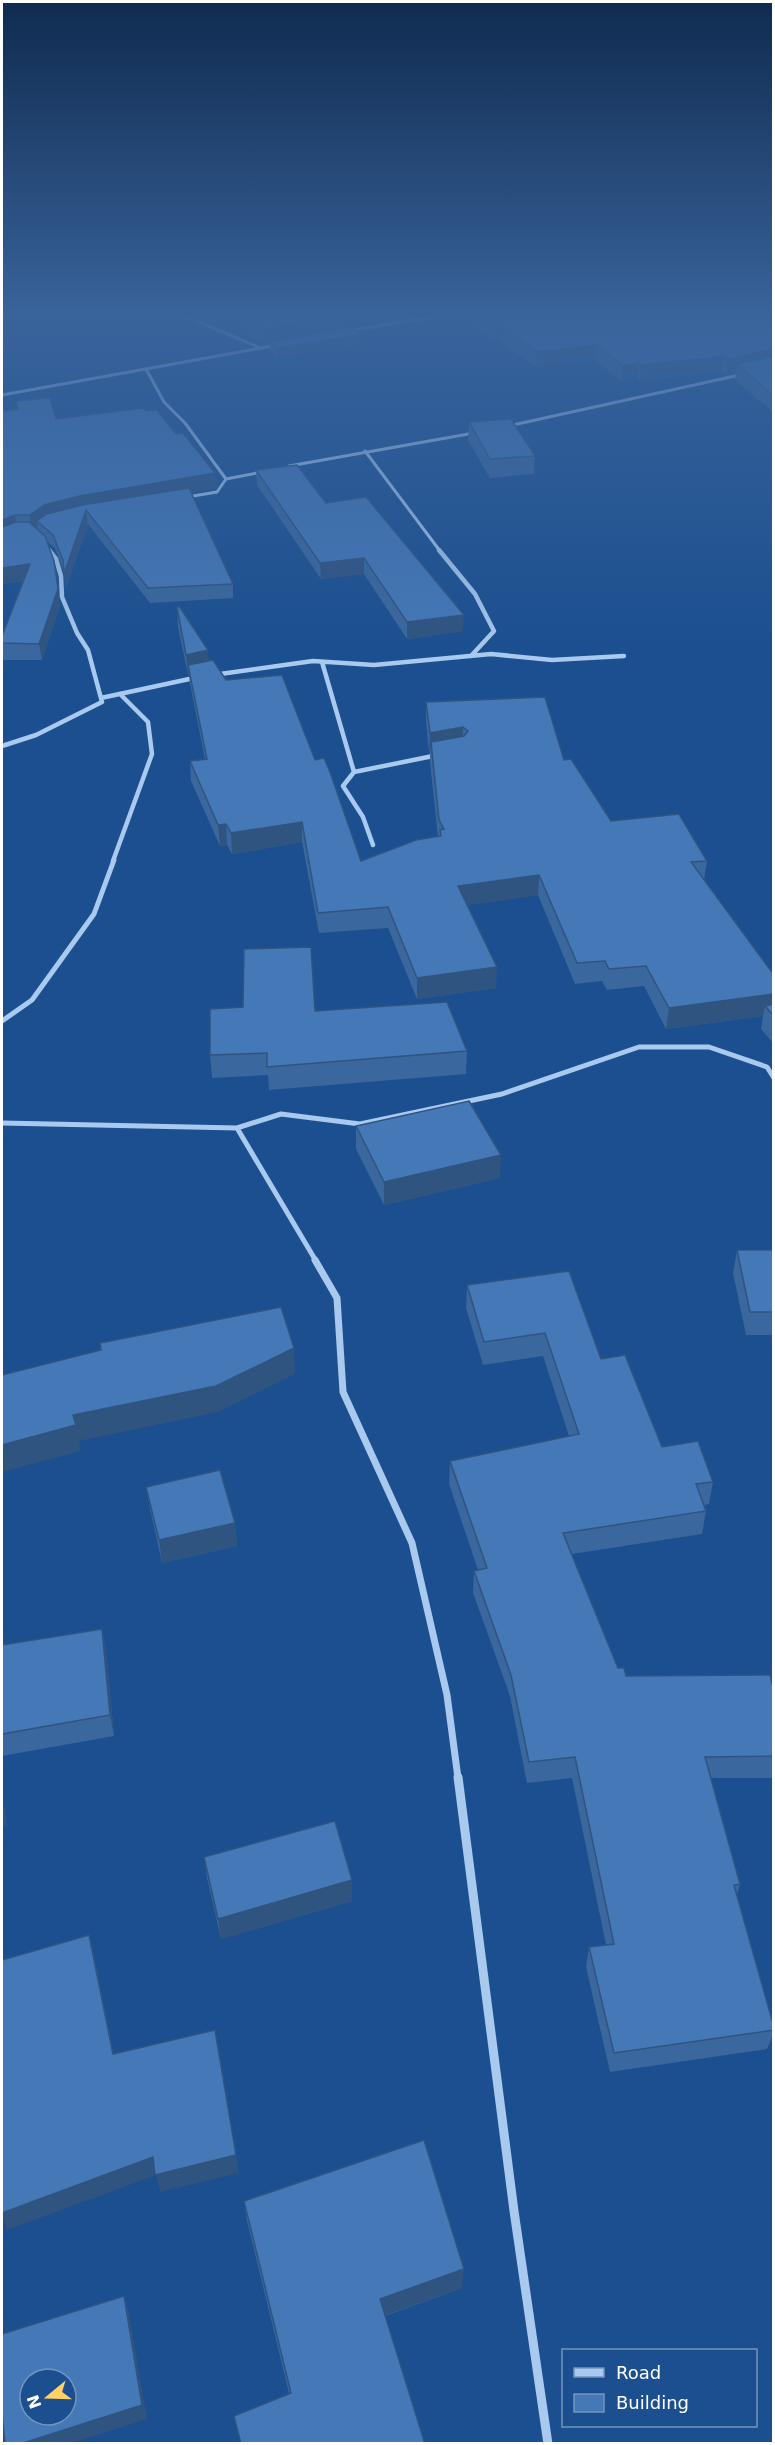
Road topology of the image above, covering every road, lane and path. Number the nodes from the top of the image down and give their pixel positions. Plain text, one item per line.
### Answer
1 (187, 425) edge
2 (512, 425) edge
3 (499, 428) edge
4 (476, 433) edge
5 (365, 451) junction
6 (284, 467) edge
7 (272, 470) edge
8 (226, 479) junction
9 (179, 498) edge
10 (41, 541) edge
11 (471, 656) junction
12 (624, 656) dead end
13 (322, 662) junction
14 (120, 694) junction
15 (101, 698) junction
16 (2, 746) edge
17 (441, 755) edge
18 (354, 772) junction
19 (373, 845) dead end
20 (2, 1021) edge
21 (774, 1078) edge
22 (2, 1123) edge
23 (237, 1128) junction
24 (548, 2444) edge

1 - 8 street
2 - 3 street
4 - 5 street
5 - 6 street
5 - 11 street
7 - 8 street
8 - 9 street
10 - 15 street
11 - 12 street
11 - 13 street
13 - 14 street
13 - 18 street
14 - 15 street
14 - 20 street
15 - 16 street
17 - 18 street
18 - 19 street
21 - 23 street
22 - 23 street
23 - 24 street

